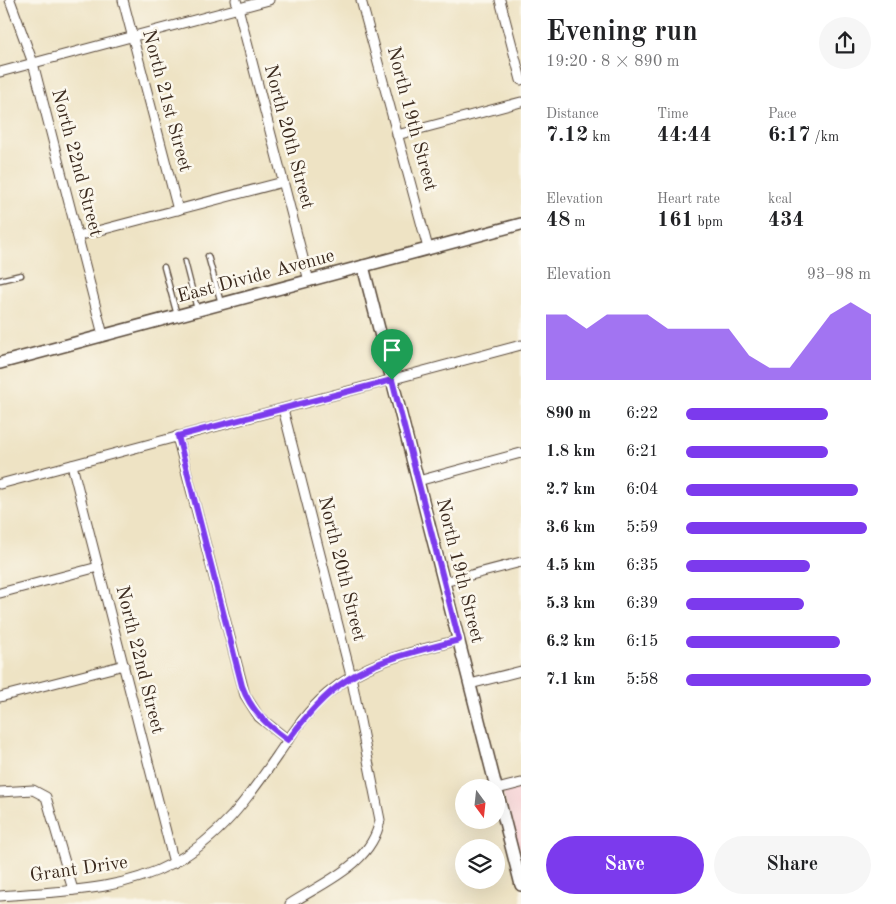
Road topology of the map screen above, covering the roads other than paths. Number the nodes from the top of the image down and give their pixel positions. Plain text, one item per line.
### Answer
1 (10, 0) edge
2 (123, 0) edge
3 (269, 0) edge
4 (361, 0) edge
5 (500, 0) edge
6 (237, 4) edge
7 (132, 37) junction
8 (33, 63) junction
9 (0, 72) edge
10 (521, 80) edge
11 (521, 102) edge
12 (397, 135) junction
13 (283, 182) junction
14 (178, 210) junction
15 (521, 224) edge
16 (78, 236) junction
17 (428, 248) junction
18 (208, 256) dead end
19 (185, 262) dead end
20 (363, 266) junction
21 (164, 268) dead end
22 (21, 275) dead end
23 (0, 280) edge
24 (309, 281) junction
25 (221, 304) junction
26 (198, 311) junction
27 (177, 316) junction
28 (103, 336) junction
29 (521, 345) edge
30 (0, 363) edge
31 (392, 380) junction
32 (283, 408) junction
33 (178, 436) junction
34 (521, 453) edge
35 (72, 465) junction
36 (418, 481) junction
37 (0, 484) edge
38 (521, 562) edge
39 (98, 566) junction
40 (444, 582) junction
41 (0, 593) edge
42 (459, 640) junction
43 (124, 665) junction
44 (521, 670) edge
45 (351, 676) junction
46 (470, 684) junction
47 (0, 697) edge
48 (288, 740) junction
49 (494, 779) edge
50 (521, 783) edge
51 (505, 788) edge
52 (0, 792) edge
53 (505, 822) edge
54 (174, 863) junction
55 (521, 885) edge
56 (73, 890) junction
57 (0, 896) edge
58 (290, 904) edge

1 - 8 street, North 22nd Street
2 - 7 street, North 21st Street
3 - 6 street
4 - 12 street, North 19th Street
5 - 10 street
6 - 7 street
6 - 13 street, North 20th Street
7 - 8 street
7 - 14 street, North 21st Street
8 - 9 street
8 - 16 street, North 22nd Street
11 - 12 street
12 - 17 street, North 19th Street
13 - 14 street
13 - 24 street, North 20th Street
14 - 16 street
15 - 17 street, East Divide Avenue
16 - 28 street, North 22nd Street
17 - 20 street, East Divide Avenue
18 - 25 lane
19 - 26 lane
20 - 24 street, East Divide Avenue
20 - 31 street, North 19th Street
21 - 27 lane
22 - 23 lane
24 - 25 street, East Divide Avenue
25 - 26 street, East Divide Avenue
26 - 27 street, East Divide Avenue
27 - 28 street, East Divide Avenue
28 - 30 street, East Divide Avenue
29 - 31 street
31 - 32 street
31 - 36 street, North 19th Street
32 - 33 street
32 - 45 street, North 20th Street
33 - 35 street
33 - 48 street
34 - 36 street
35 - 37 street
35 - 39 street, North 22nd Street
36 - 40 street, North 19th Street
38 - 40 street
39 - 41 street
39 - 43 street, North 22nd Street
40 - 42 street, North 19th Street
42 - 45 street, Grant Drive
42 - 46 street, North 19th Street
43 - 47 street
43 - 54 street, North 22nd Street
44 - 46 street
45 - 48 street, Grant Drive
45 - 58 street, North 20th Street
46 - 49 street, North 19th Street
48 - 54 street, Grant Drive
50 - 51 street
52 - 56 street
53 - 55 street, North 19th Street
54 - 56 street, Grant Drive
56 - 57 street, Grant Drive

